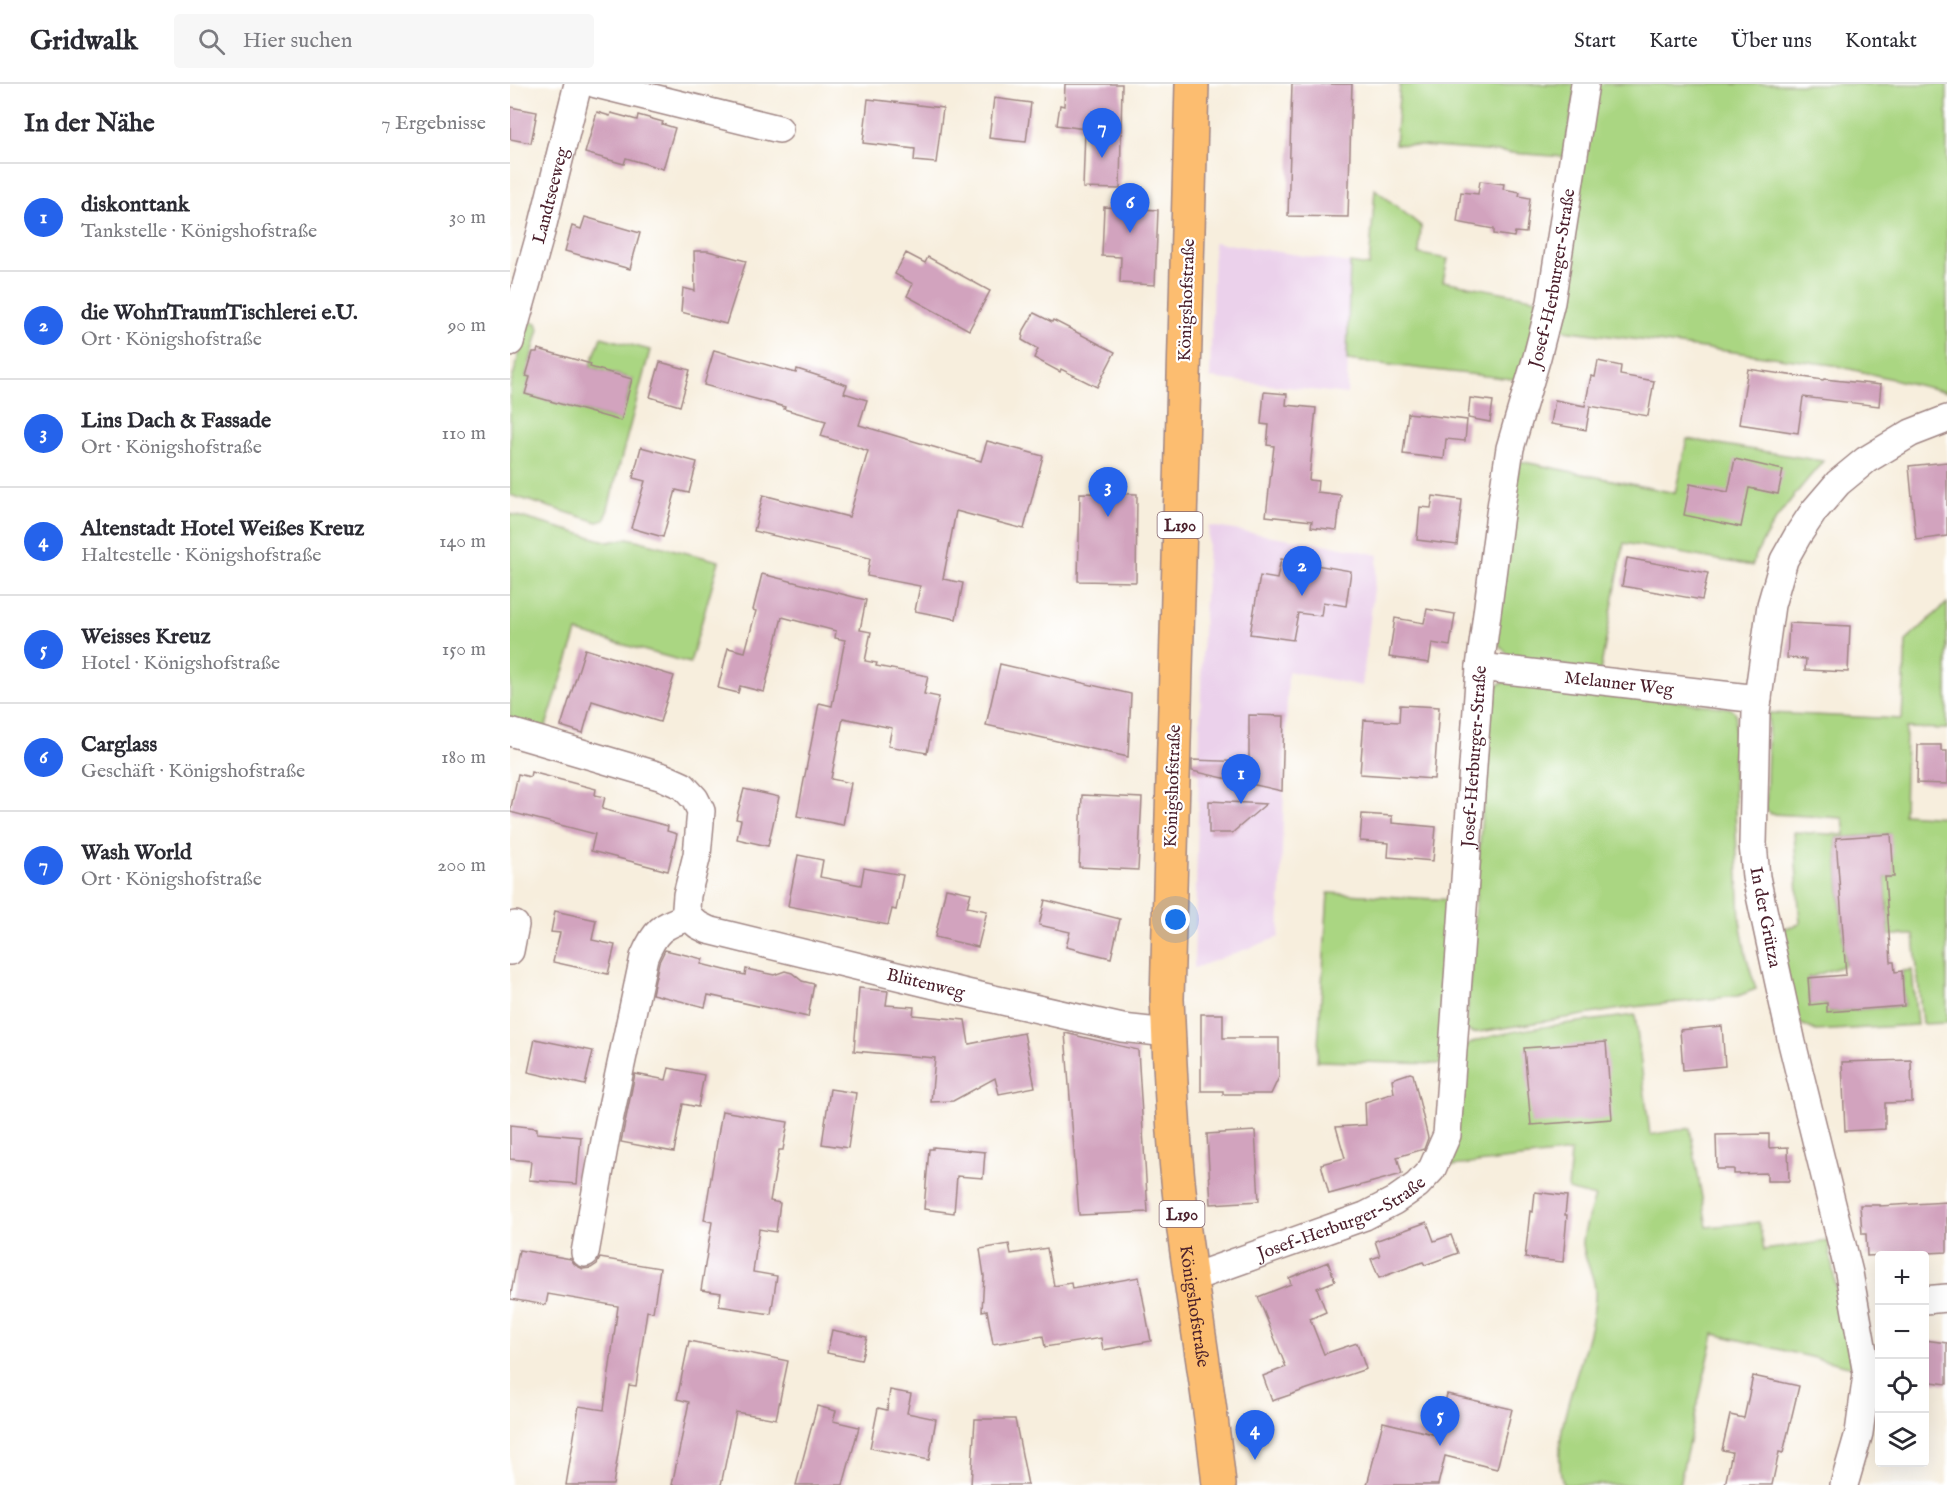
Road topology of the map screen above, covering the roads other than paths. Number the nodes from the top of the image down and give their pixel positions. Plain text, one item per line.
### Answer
1 (578, 84) edge
2 (596, 84) edge
3 (1192, 84) edge
4 (1585, 84) edge
5 (779, 129) dead end
6 (510, 342) edge
7 (1947, 419) edge
8 (1480, 667) junction
9 (1758, 699) junction
10 (510, 732) edge
11 (689, 916) junction
12 (1168, 1033) junction
13 (585, 1253) dead end
14 (1191, 1278) junction
15 (1947, 1298) edge
16 (1929, 1300) edge
17 (1868, 1305) edge
18 (1219, 1485) edge
19 (1844, 1485) edge

1 - 6 street, Landtseeweg
2 - 5 street
3 - 12 main road, Königshofstraße / L190
4 - 8 street, Josef-Herburger-Straße
7 - 9 street, In der Grütza
8 - 9 street, Melauner Weg
8 - 14 street, Josef-Herburger-Straße
9 - 17 street, In der Grütza
10 - 11 street
11 - 12 street, Blütenweg
11 - 13 street
12 - 14 main road, Königshofstraße / L190
14 - 18 main road, Königshofstraße / L190
15 - 16 street
17 - 19 street, In der Grütza

